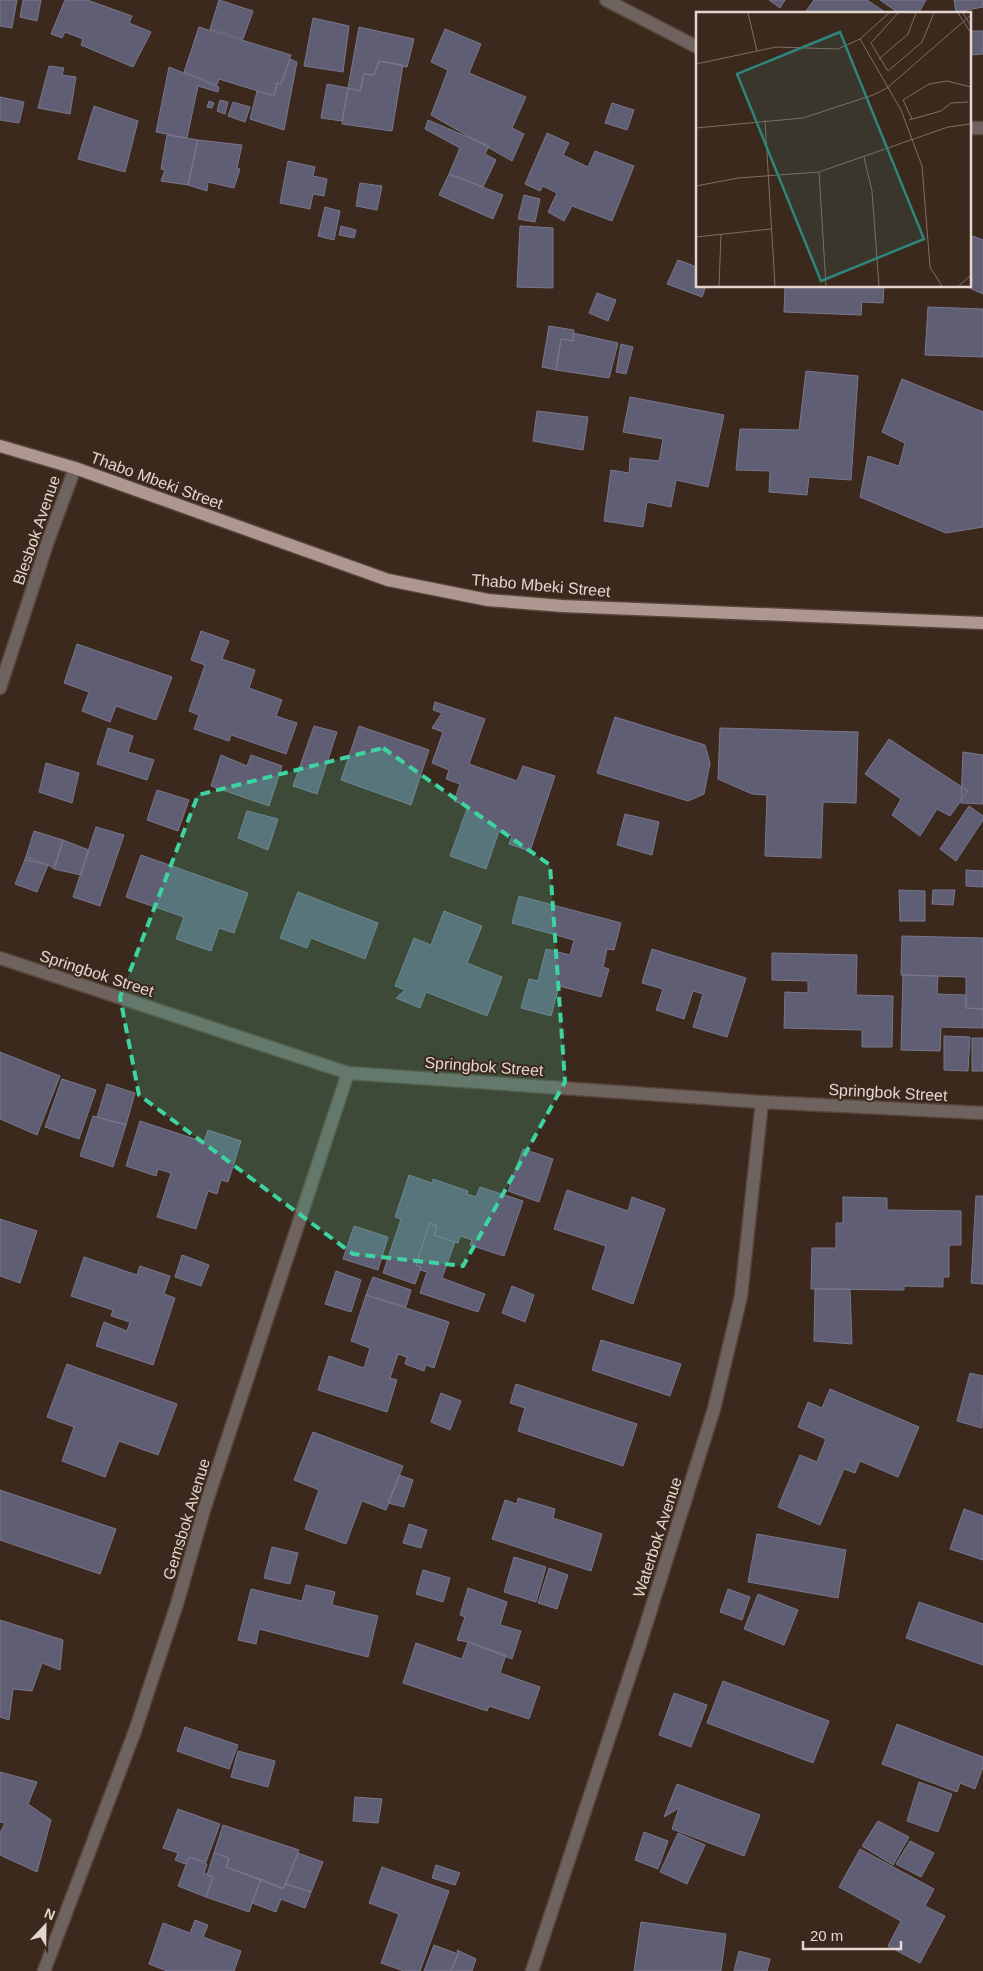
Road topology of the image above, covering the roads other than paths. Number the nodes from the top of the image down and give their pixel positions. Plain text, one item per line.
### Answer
1 (606, 0) edge
2 (696, 46) edge
3 (970, 128) edge
4 (983, 128) edge
5 (0, 446) edge
6 (75, 468) junction
7 (983, 623) edge
8 (0, 688) edge
9 (0, 958) edge
10 (348, 1073) junction
11 (762, 1102) junction
12 (983, 1113) edge
13 (44, 1971) edge
14 (532, 1971) edge

1 - 2 street
3 - 4 street
5 - 6 main road, Thabo Mbeki Street
6 - 7 main road, Thabo Mbeki Street
6 - 8 street, Blesbok Avenue
9 - 10 street, Springbok Street
10 - 11 street, Springbok Street
10 - 13 street, Gemsbok Avenue
11 - 12 street, Springbok Street
11 - 14 street, Waterbok Avenue

